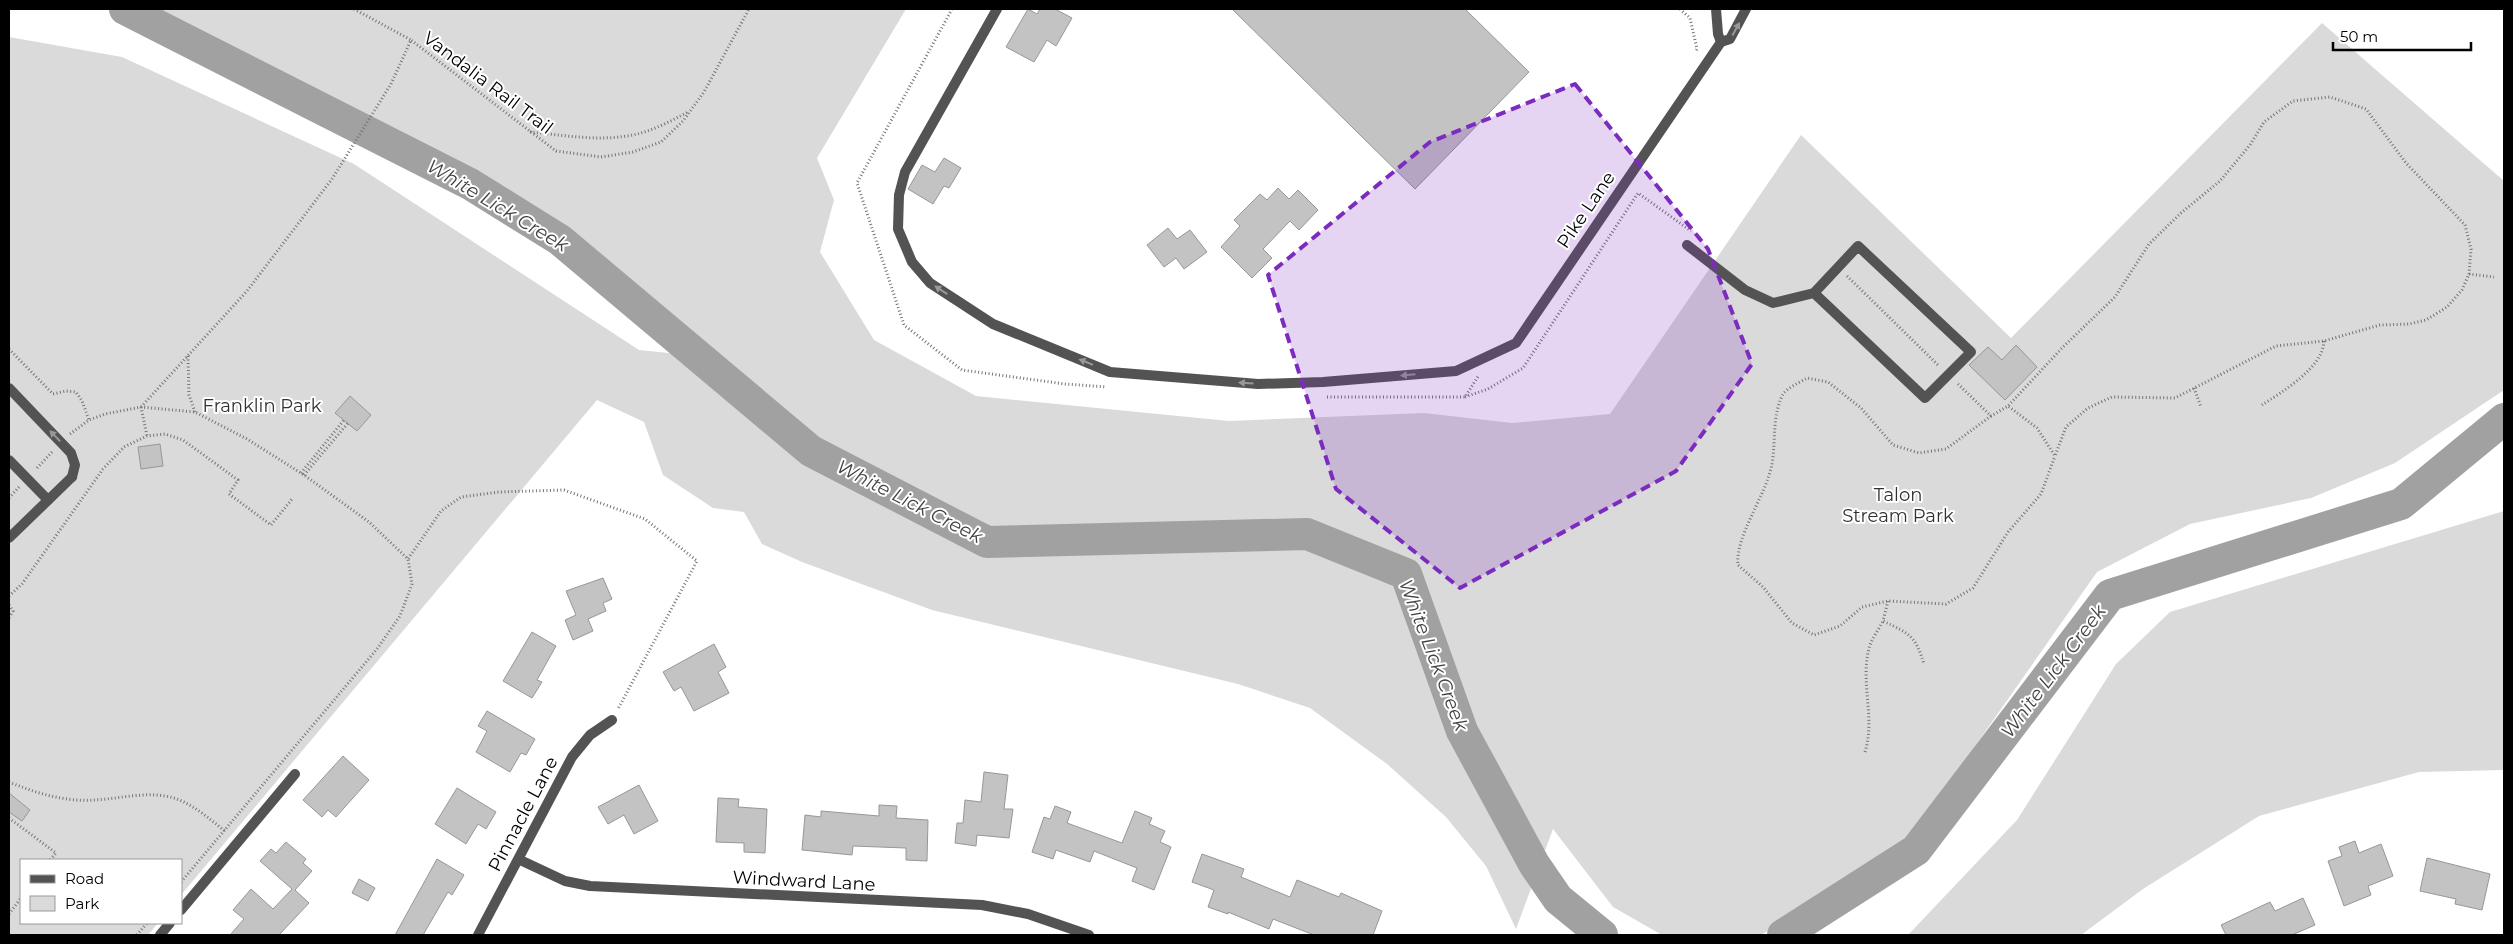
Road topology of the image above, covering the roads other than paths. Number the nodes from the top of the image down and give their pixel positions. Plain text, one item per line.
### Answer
1 (997, 9) edge
2 (1716, 9) edge
3 (1746, 9) edge
4 (1721, 42) junction
5 (1687, 245) dead end
6 (1814, 293) junction
7 (9, 388) edge
8 (9, 460) edge
9 (48, 500) junction
10 (9, 538) edge
11 (612, 720) road end
12 (295, 774) dead end
13 (518, 859) junction
14 (182, 909) edge
15 (169, 924) edge
16 (160, 935) edge
17 (478, 935) edge
18 (1089, 935) edge

4 -> 1 street, Pike Lane
2 - 4 street
4 -> 3 street, Pike Lane
5 - 6 street
6 - 6 street
9 -> 7 street
8 - 9 street
9 - 10 street
11 - 13 street, Pinnacle Lane
12 - 14 street
13 - 17 street, Pinnacle Lane
13 - 18 street, Windward Lane
15 - 16 street

